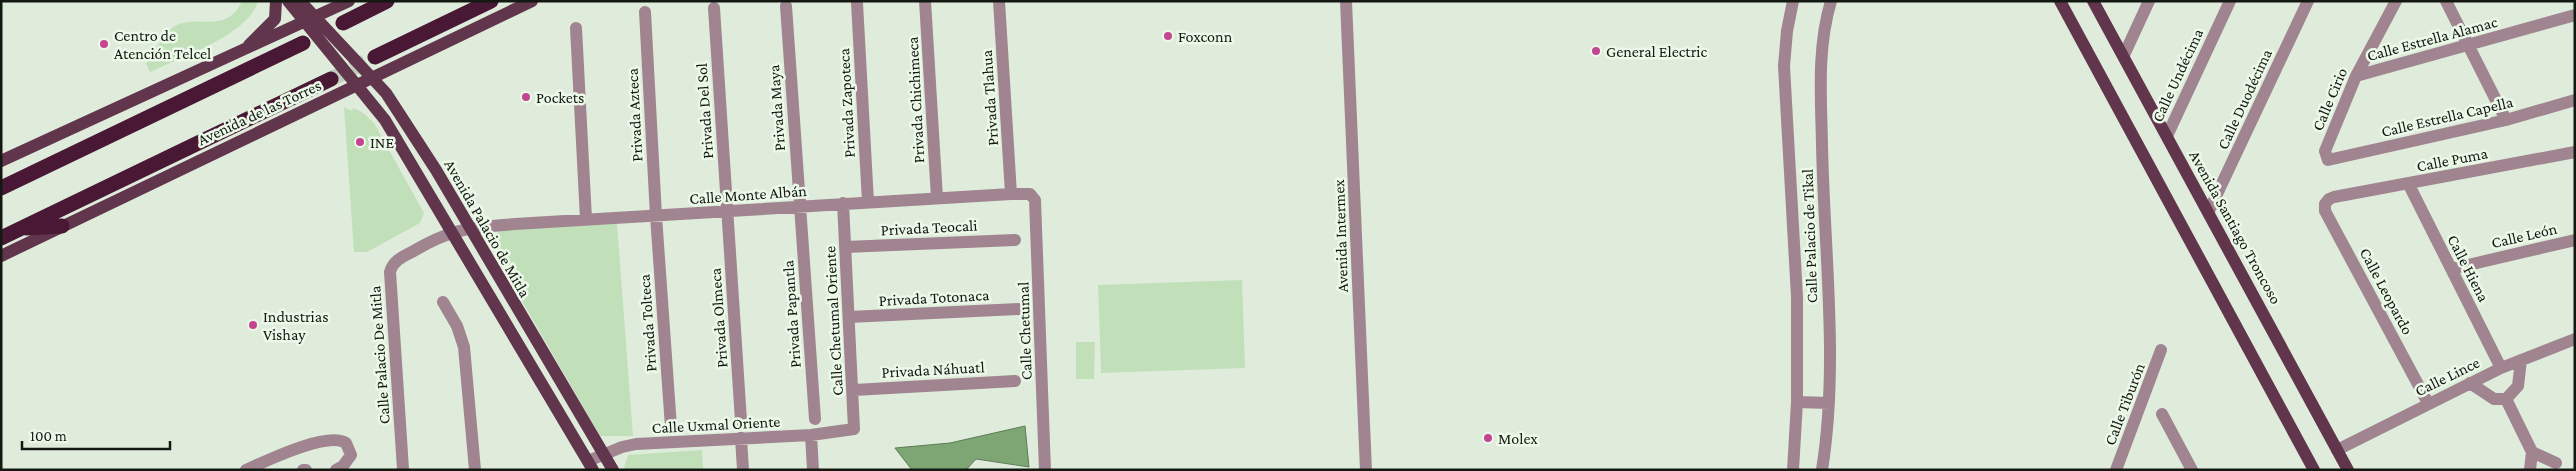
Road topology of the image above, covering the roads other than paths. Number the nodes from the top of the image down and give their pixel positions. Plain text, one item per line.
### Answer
1 (276, 1) edge
2 (288, 1) edge
3 (300, 1) edge
4 (349, 1) edge
5 (387, 1) edge
6 (490, 1) edge
7 (532, 1) edge
8 (925, 1) edge
9 (999, 1) edge
10 (1346, 1) edge
11 (1794, 1) edge
12 (1832, 1) edge
13 (2060, 1) edge
14 (2093, 1) edge
15 (2149, 1) edge
16 (2230, 1) edge
17 (2308, 1) edge
18 (2396, 1) edge
19 (2446, 1) edge
20 (857, 3) dead end
21 (786, 6) dead end
22 (714, 8) dead end
23 (645, 12) dead end
24 (2575, 15) edge
25 (309, 20) junction
26 (343, 22) dead end
27 (576, 28) dead end
28 (303, 43) dead end
29 (2470, 46) junction
30 (242, 52) junction
31 (2124, 56) junction
32 (375, 57) tunnel mouth
33 (2356, 76) junction
34 (371, 78) junction
35 (331, 80) tunnel mouth
36 (357, 85) junction
37 (2575, 100) edge
38 (2506, 120) junction
39 (2167, 136) junction
40 (2575, 152) edge
41 (2326, 158) joint
42 (1, 161) edge
43 (2408, 183) junction
44 (1, 188) edge
45 (1011, 194) junction
46 (1030, 194) joint
47 (2334, 197) joint
48 (937, 198) junction
49 (868, 202) junction
50 (843, 204) junction
51 (799, 207) junction
52 (2209, 211) junction
53 (727, 212) junction
54 (656, 216) junction
55 (586, 219) junction
56 (62, 226) junction
57 (469, 228) junction
58 (19, 229) junction
59 (451, 231) junction
60 (1, 238) edge
61 (1015, 240) dead end
62 (2575, 240) edge
63 (845, 247) junction
64 (1, 256) edge
65 (2452, 269) junction
66 (443, 302) dead end
67 (1020, 309) dead end
68 (849, 317) junction
69 (2575, 339) edge
70 (2161, 350) dead end
71 (2521, 360) junction
72 (2501, 368) junction
73 (1015, 381) dead end
74 (2470, 383) junction
75 (854, 390) junction
76 (2506, 399) junction
77 (1797, 402) junction
78 (1829, 403) junction
79 (2428, 403) junction
80 (2162, 414) dead end
81 (815, 419) dead end
82 (741, 421) dead end
83 (671, 427) dead end
84 (848, 431) joint
85 (811, 435) junction
86 (741, 438) junction
87 (2337, 450) junction
88 (2532, 452) junction
89 (604, 453) junction
90 (2556, 463) dead end
91 (591, 465) edge
92 (404, 469) edge
93 (2311, 469) edge
94 (246, 470) edge
95 (336, 470) edge
96 (475, 470) edge
97 (613, 470) edge
98 (743, 470) edge
99 (813, 470) edge
100 (1045, 470) edge
101 (1366, 470) edge
102 (1793, 470) edge
103 (1822, 470) edge
104 (2116, 470) edge
105 (2192, 470) edge
106 (2348, 470) edge
107 (2530, 470) edge

1 - 30 main road
2 - 25 main road
3 - 25 main road
4 - 25 main road
5 - 26 highway
6 - 32 highway
7 - 34 main road, Avenida de las Torres
8 - 48 street, Privada Chichimeca
9 - 45 street, Privada Tlahua
10 - 101 street, Avenida Intermex
11 - 77 street, Calle Palacio de Tikal
12 - 78 street, Calle Palacio de Tikal
13 - 93 main road
14 - 31 main road, Avenida Santiago Troncoso
15 - 31 street
16 - 39 street, Calle Undécima
17 - 52 street, Calle Duodécima
18 - 33 street, Calle Cirio
19 - 29 street
20 - 49 street, Privada Zapoteca
21 - 51 street, Privada Maya
22 - 53 street, Privada Del Sol
23 - 54 street, Privada Azteca
24 - 29 street, Calle Estrella Alamac
25 - 30 main road
25 - 34 main road, Avenida Palacio de Mitla
25 - 36 main road, Avenida Palacio de Mitla
27 - 55 street
28 - 44 highway
29 - 33 street, Calle Estrella Alamac
29 - 38 street
30 - 42 main road
31 - 39 main road, Avenida Santiago Troncoso
33 - 41 street, Calle Cirio
34 - 36 main road, Avenida de las Torres
34 - 57 main road, Avenida Palacio de Mitla
35 - 58 highway, Avenida de las Torres
36 - 56 main road, Avenida de las Torres
36 - 59 main road, Avenida Palacio de Mitla
37 - 38 street, Calle Estrella Capella
38 - 41 street, Calle Estrella Capella
39 - 52 main road, Avenida Santiago Troncoso
40 - 43 street, Calle Puma
43 - 47 street, Calle Puma
43 - 65 street, Calle Hiena
45 - 46 street, Calle Monte Albán
45 - 48 street, Calle Monte Albán
46 - 100 street, Calle Chetumal
47 - 79 street, Calle Leopardo
48 - 49 street, Calle Monte Albán
49 - 50 street, Calle Monte Albán
50 - 51 street, Calle Monte Albán
50 - 63 street, Calle Chetumal Oriente
51 - 53 street, Calle Monte Albán
51 - 81 street, Privada Papantla
52 - 87 main road, Avenida Santiago Troncoso
53 - 54 street, Calle Monte Albán
53 - 82 street, Privada Olmeca
54 - 55 street, Calle Monte Albán
54 - 83 street, Privada Tolteca
55 - 57 street, Calle Monte Albán
56 - 58 highway
56 - 64 main road, Avenida de las Torres
57 - 59 street, Calle Palacio De Mitla
57 - 89 main road, Avenida Palacio de Mitla
58 - 60 highway, Avenida de las Torres
59 - 91 main road, Avenida Palacio de Mitla
59 - 92 street, Calle Palacio De Mitla
61 - 63 street, Privada Teocali
62 - 65 street, Calle León
63 - 68 street, Calle Chetumal Oriente
65 - 72 street, Calle Hiena
66 - 96 street
67 - 68 street, Privada Totonaca
68 - 75 street, Calle Chetumal Oriente
69 - 71 street, Calle Lince
70 - 104 street, Calle Tiburón
71 - 72 street, Calle Lince
71 - 76 street
72 - 74 street, Calle Lince
73 - 75 street, Privada Náhuatl
74 - 76 street
74 - 79 street, Calle Lince
75 - 84 street, Calle Chetumal Oriente
76 - 88 street
77 - 78 street
77 - 102 street, Calle Palacio de Tikal
78 - 103 street, Calle Palacio de Tikal
79 - 87 street, Calle Lince
80 - 105 street
84 - 85 street, Calle Uxmal Oriente
85 - 86 street, Calle Uxmal Oriente
85 - 99 street
86 - 89 street, Calle Uxmal Oriente
86 - 98 street
87 - 106 main road, Avenida Santiago Troncoso
88 - 90 street
88 - 107 street
89 - 91 street, Calle Uxmal Oriente
89 - 97 main road, Avenida Palacio de Mitla
94 - 95 street

